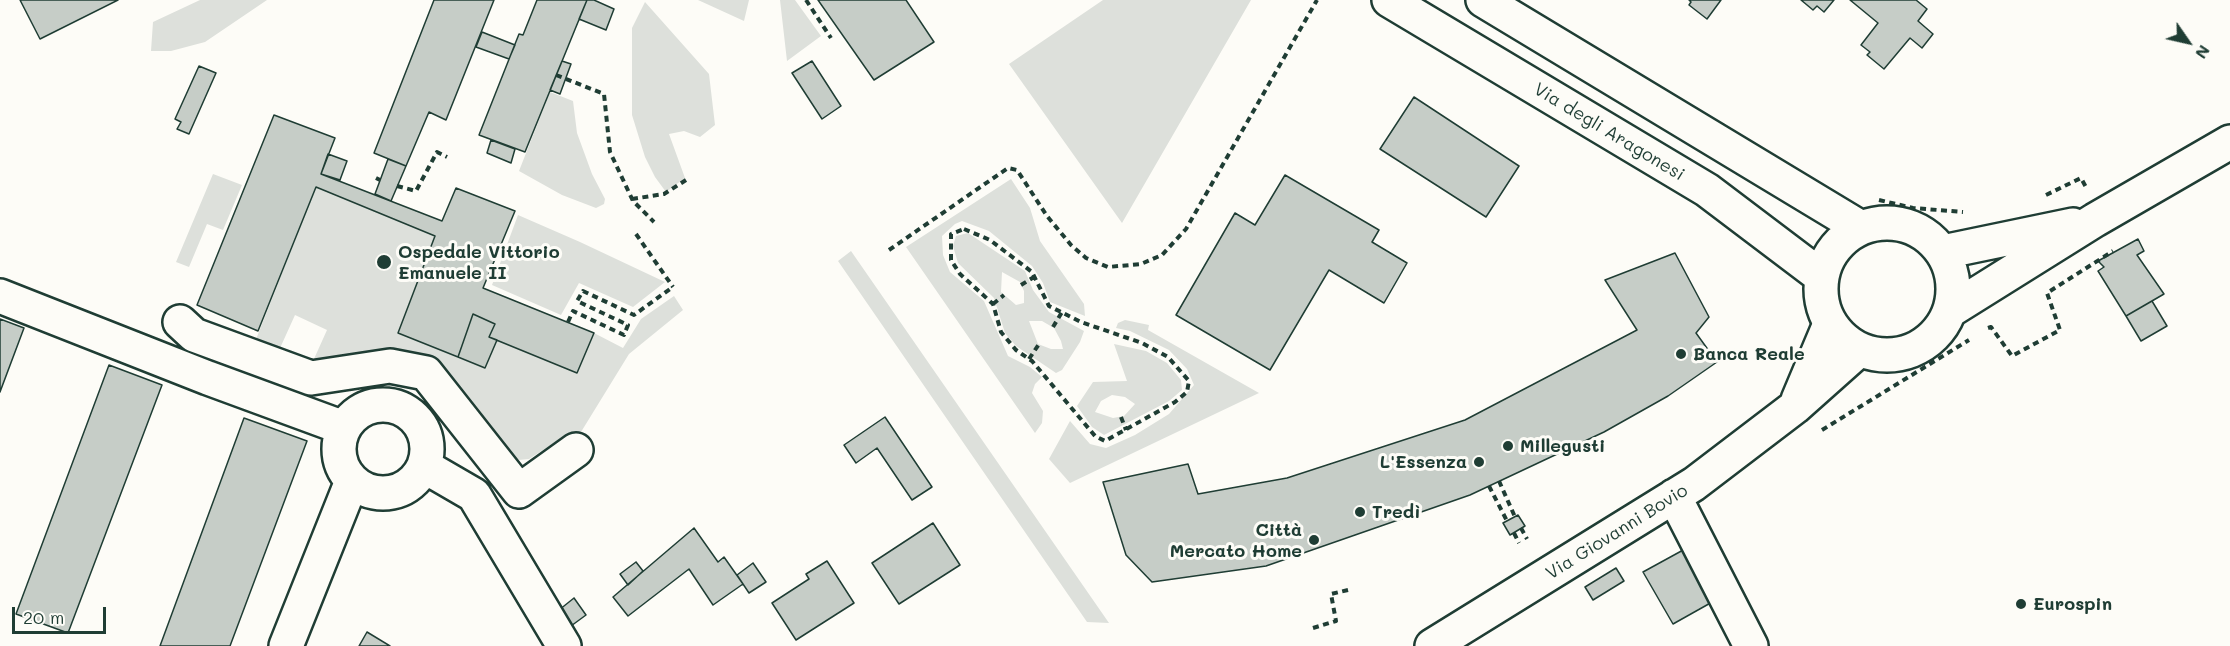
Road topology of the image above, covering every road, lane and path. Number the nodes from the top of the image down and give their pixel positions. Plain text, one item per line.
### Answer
1 (806, 0) edge
2 (1317, 0) edge
3 (1389, 0) edge
4 (1483, 0) edge
5 (831, 38) dead end
6 (556, 75) dead end
7 (2230, 142) edge
8 (447, 157) dead end
9 (2081, 178) dead end
10 (686, 180) dead end
11 (398, 186) dead end
12 (2041, 197) dead end
13 (632, 199) junction
14 (1974, 212) dead end
15 (1867, 213) junction
16 (2095, 220) junction
17 (654, 222) dead end
18 (636, 234) dead end
19 (2118, 248) dead end
20 (889, 250) dead end
21 (1943, 252) junction
22 (1034, 277) junction
23 (1822, 277) junction
24 (1021, 285) dead end
25 (1004, 295) dead end
26 (0, 296) edge
27 (993, 304) junction
28 (1951, 310) junction
29 (1062, 312) junction
30 (180, 322) dead end
31 (568, 322) dead end
32 (1830, 324) junction
33 (1053, 327) dead end
34 (1981, 333) dead end
35 (1971, 339) dead end
36 (1039, 344) dead end
37 (1859, 350) junction
38 (1029, 359) junction
39 (1795, 407) junction
40 (1121, 417) dead end
41 (344, 428) junction
42 (1126, 430) junction
43 (1813, 435) dead end
44 (576, 450) dead end
45 (424, 466) junction
46 (1499, 481) dead end
47 (352, 482) junction
48 (1489, 486) dead end
49 (1684, 490) junction
50 (1515, 517) dead end
51 (1507, 521) dead end
52 (1521, 528) dead end
53 (1514, 533) dead end
54 (1527, 539) dead end
55 (1519, 543) dead end
56 (1352, 589) dead end
57 (1313, 628) dead end
58 (286, 646) edge
59 (564, 646) edge
60 (1432, 646) edge
61 (1751, 646) edge

1 - 5 path
2 - 20 path
3 - 23 main road, Via degli Aragonesi
4 - 15 main road
6 - 13 path
7 - 16 main road
8 - 11 path
9 - 12 path
10 - 13 path
13 - 17 path
14 - 15 path
15 - 21 main road
15 - 23 main road
16 - 21 main road
16 - 28 main road
18 - 31 path
19 - 34 path
21 - 28 main road
22 - 24 path
22 - 27 path
22 - 29 path
23 - 32 main road
25 - 27 path
26 - 41 main road
27 - 38 path
28 - 37 main road
29 - 33 path
29 - 42 path
30 - 44 main road
32 - 37 main road
32 - 39 main road, Via Giovanni Bovio
35 - 43 path
36 - 38 path
37 - 39 main road, Via Giovanni Bovio
38 - 42 path
39 - 49 main road, Via Giovanni Bovio
40 - 42 path
41 - 45 main road
41 - 47 main road
45 - 47 main road
45 - 59 main road
46 - 50 path
47 - 58 main road
48 - 51 path
49 - 60 main road, Via Giovanni Bovio
49 - 61 main road
52 - 54 path
53 - 55 path
56 - 57 path

